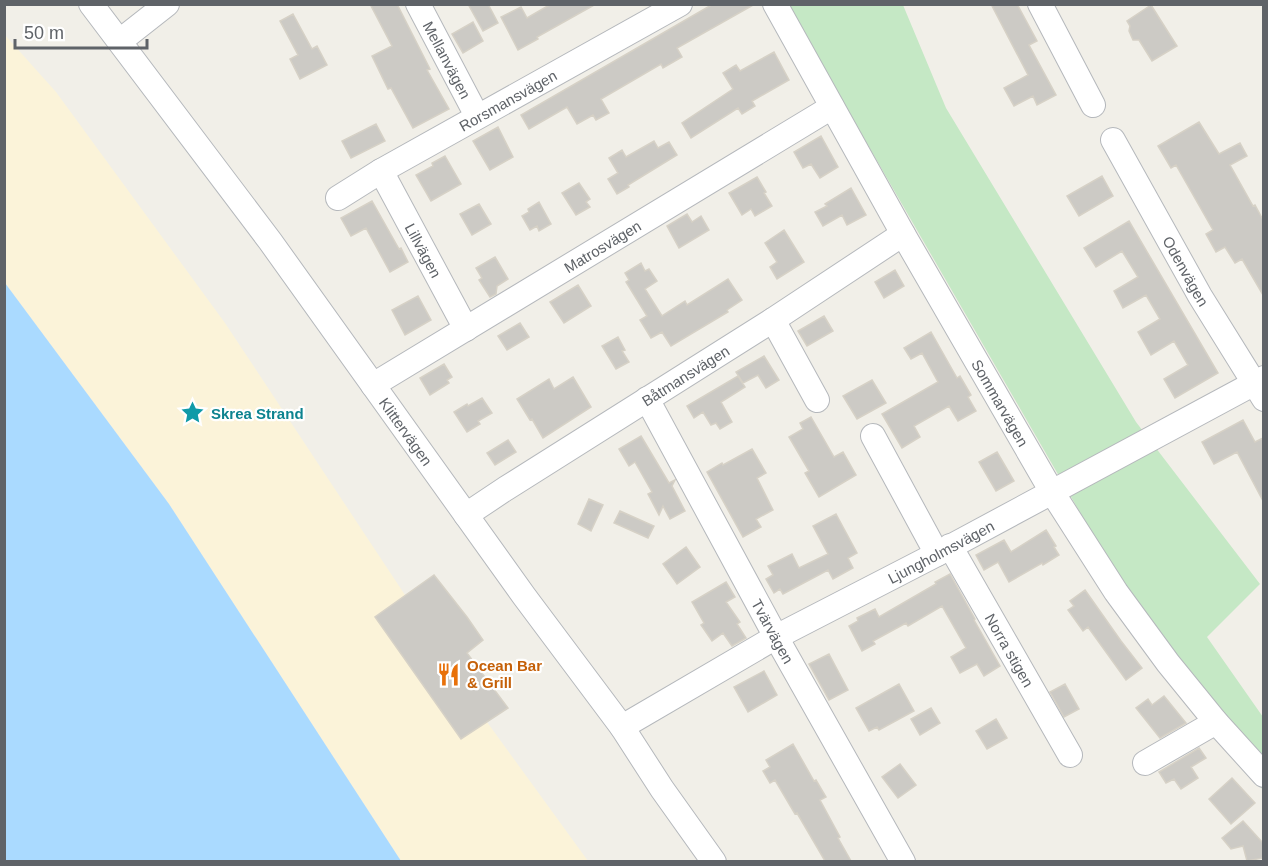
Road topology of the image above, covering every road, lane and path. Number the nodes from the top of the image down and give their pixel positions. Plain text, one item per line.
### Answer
1 (91, 4) edge
2 (167, 4) edge
3 (418, 4) edge
4 (680, 4) edge
5 (775, 4) edge
6 (1041, 4) edge
7 (120, 42) junction
8 (1093, 105) dead end
9 (832, 107) junction
10 (477, 117) junction
11 (1113, 140) dead end
12 (381, 171) junction
13 (338, 198) dead end
14 (903, 234) junction
15 (773, 320) junction
16 (466, 329) junction
17 (373, 385) junction
18 (1260, 387) edge
19 (647, 399) junction
20 (817, 400) dead end
21 (873, 436) dead end
22 (1052, 492) junction
23 (466, 515) junction
24 (943, 550) junction
25 (776, 637) junction
26 (1216, 722) junction
27 (622, 727) junction
28 (1071, 755) dead end
29 (1145, 763) dead end
30 (1263, 775) edge
31 (714, 861) edge
32 (903, 861) edge

1 - 7 street, Klittervägen
2 - 7 street
3 - 10 street, Mellanvägen
4 - 10 street, Rorsmansvägen
5 - 9 street, Sommarvägen
6 - 8 street
7 - 17 street, Klittervägen
9 - 14 street, Sommarvägen
9 - 16 street, Matrosvägen
10 - 12 street, Rorsmansvägen
11 - 18 street, Odenvägen
12 - 13 street, Rorsmansvägen
12 - 16 street, Lillvägen
14 - 15 street, Båtmansvägen
14 - 22 street, Sommarvägen
15 - 19 street, Båtmansvägen
15 - 20 street
16 - 17 street, Matrosvägen
17 - 23 street, Klittervägen
18 - 22 street, Ljungholmsvägen
19 - 23 street, Båtmansvägen
19 - 25 street, Tvärvägen
21 - 24 street, Norra stigen
22 - 24 street, Ljungholmsvägen
22 - 26 street, Sommarvägen
23 - 27 street, Klittervägen
24 - 25 street, Ljungholmsvägen
24 - 28 street, Norra stigen
25 - 27 street, Ljungholmsvägen
25 - 32 street, Tvärvägen
26 - 29 street
26 - 30 street, Sommarvägen
27 - 31 street, Klittervägen

